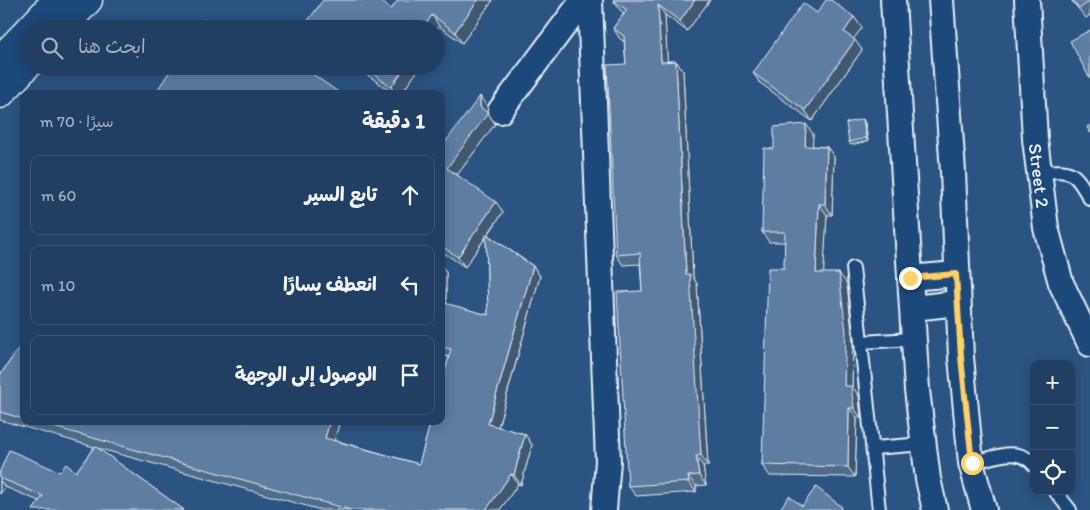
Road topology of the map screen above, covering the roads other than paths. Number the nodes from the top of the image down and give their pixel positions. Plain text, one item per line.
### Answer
1 (57, 0) edge
2 (88, 0) edge
3 (583, 0) edge
4 (590, 0) edge
5 (893, 0) edge
6 (941, 0) edge
7 (1027, 0) edge
8 (38, 20) edge
9 (69, 20) edge
10 (20, 39) edge
11 (0, 60) edge
12 (20, 73) edge
13 (0, 94) edge
14 (500, 111) dead end
15 (1039, 172) junction
16 (1088, 191) edge
17 (853, 268) dead end
18 (956, 274) junction
19 (910, 278) junction
20 (958, 302) junction
21 (913, 308) junction
22 (1088, 336) edge
23 (913, 339) junction
24 (861, 342) junction
25 (924, 444) junction
26 (874, 448) junction
27 (1030, 461) edge
28 (972, 463) junction
29 (1057, 495) edge
30 (604, 510) edge
31 (879, 510) edge
32 (935, 510) edge
33 (984, 510) edge
34 (1070, 510) edge

1 - 8 main road
2 - 9 main road
3 - 14 street
4 - 30 street
5 - 19 street
6 - 18 street
7 - 15 street, Street 2
10 - 11 main road
12 - 13 main road
15 - 16 lane
15 - 22 street, Street 2
17 - 24 lane
18 - 19 street
18 - 20 street
19 - 21 street
20 - 21 street
20 - 28 street
21 - 23 street
23 - 24 lane
23 - 25 street
24 - 26 lane
25 - 26 lane
25 - 32 street
26 - 31 lane
27 - 28 lane
28 - 33 street
29 - 34 lane

